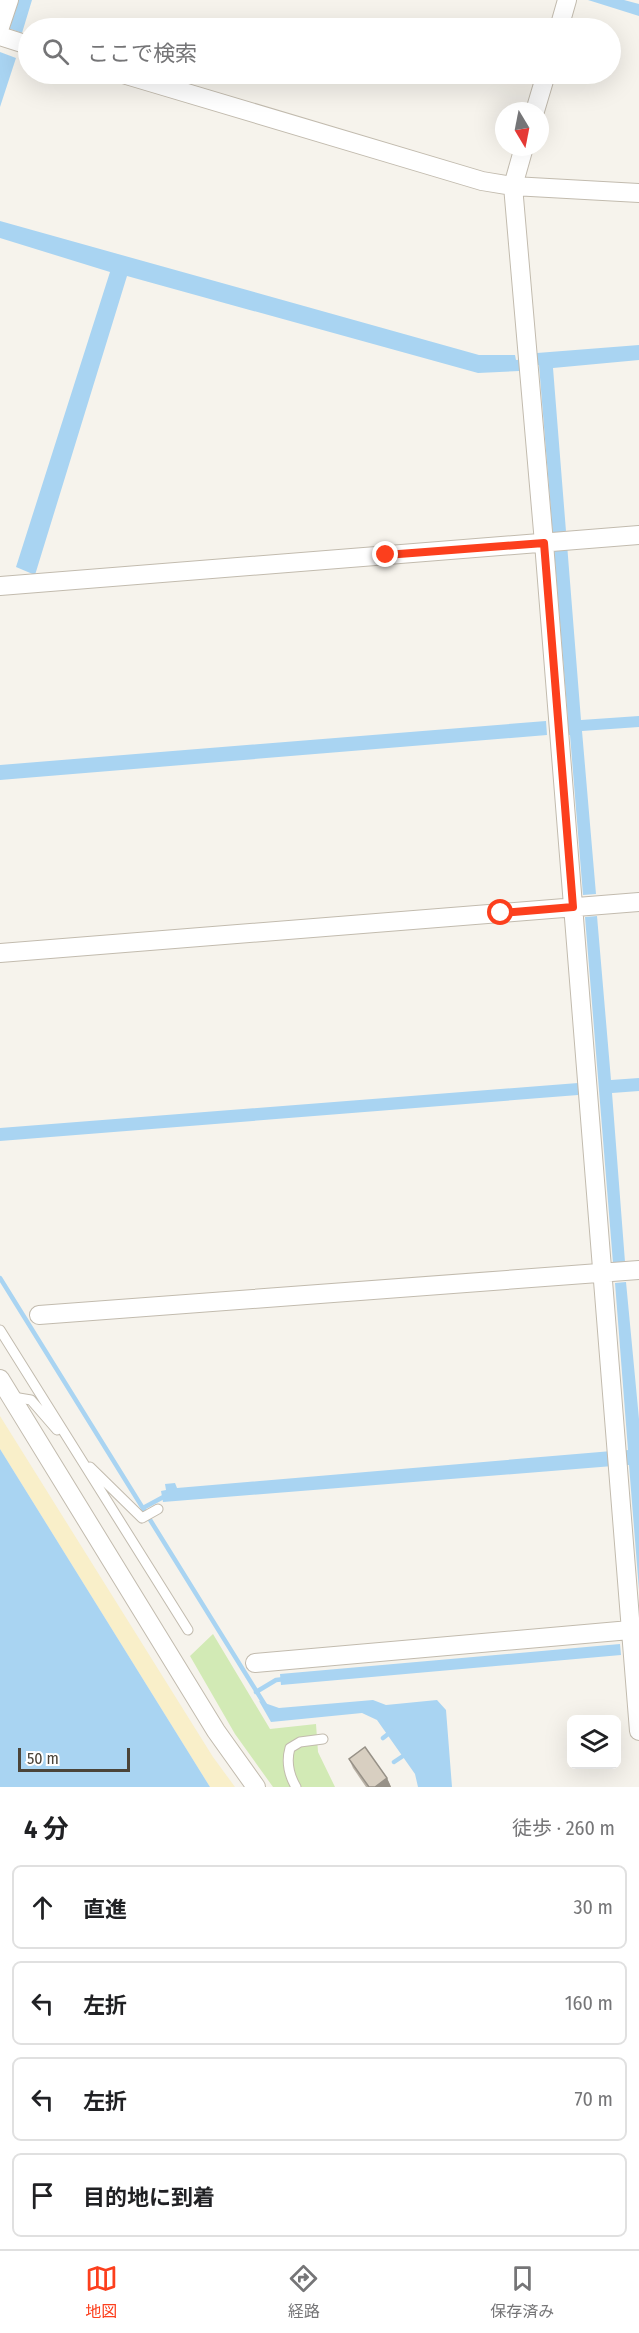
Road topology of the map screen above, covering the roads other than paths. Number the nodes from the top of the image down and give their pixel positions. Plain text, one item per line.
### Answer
1 (9, 0) edge
2 (567, 0) edge
3 (562, 18) edge
4 (11, 38) edge
5 (157, 84) edge
6 (543, 84) edge
7 (538, 102) edge
8 (521, 156) edge
9 (513, 186) junction
10 (639, 193) edge
11 (639, 535) edge
12 (544, 543) junction
13 (0, 586) edge
14 (639, 902) edge
15 (573, 907) junction
16 (0, 953) edge
17 (639, 1270) edge
18 (601, 1273) junction
19 (39, 1315) dead end
20 (0, 1330) edge
21 (0, 1379) edge
22 (11, 1397) junction
23 (80, 1457) junction
24 (158, 1509) dead end
25 (188, 1630) dead end
26 (633, 1647) edge
27 (255, 1663) dead end
28 (639, 1731) edge
29 (323, 1739) dead end
30 (256, 1787) edge
31 (296, 1787) edge

1 - 4 street
2 - 3 street
5 - 9 street
6 - 7 street
8 - 9 street
9 - 10 street
9 - 12 street
11 - 12 street
12 - 13 street
12 - 15 street
14 - 15 street
15 - 16 street
15 - 18 street
17 - 18 street
18 - 19 street
18 - 26 street
20 - 23 lane
21 - 22 street
22 - 23 lane
22 - 30 street
23 - 24 lane
23 - 25 lane
26 - 27 street
26 - 28 street
29 - 31 lane

